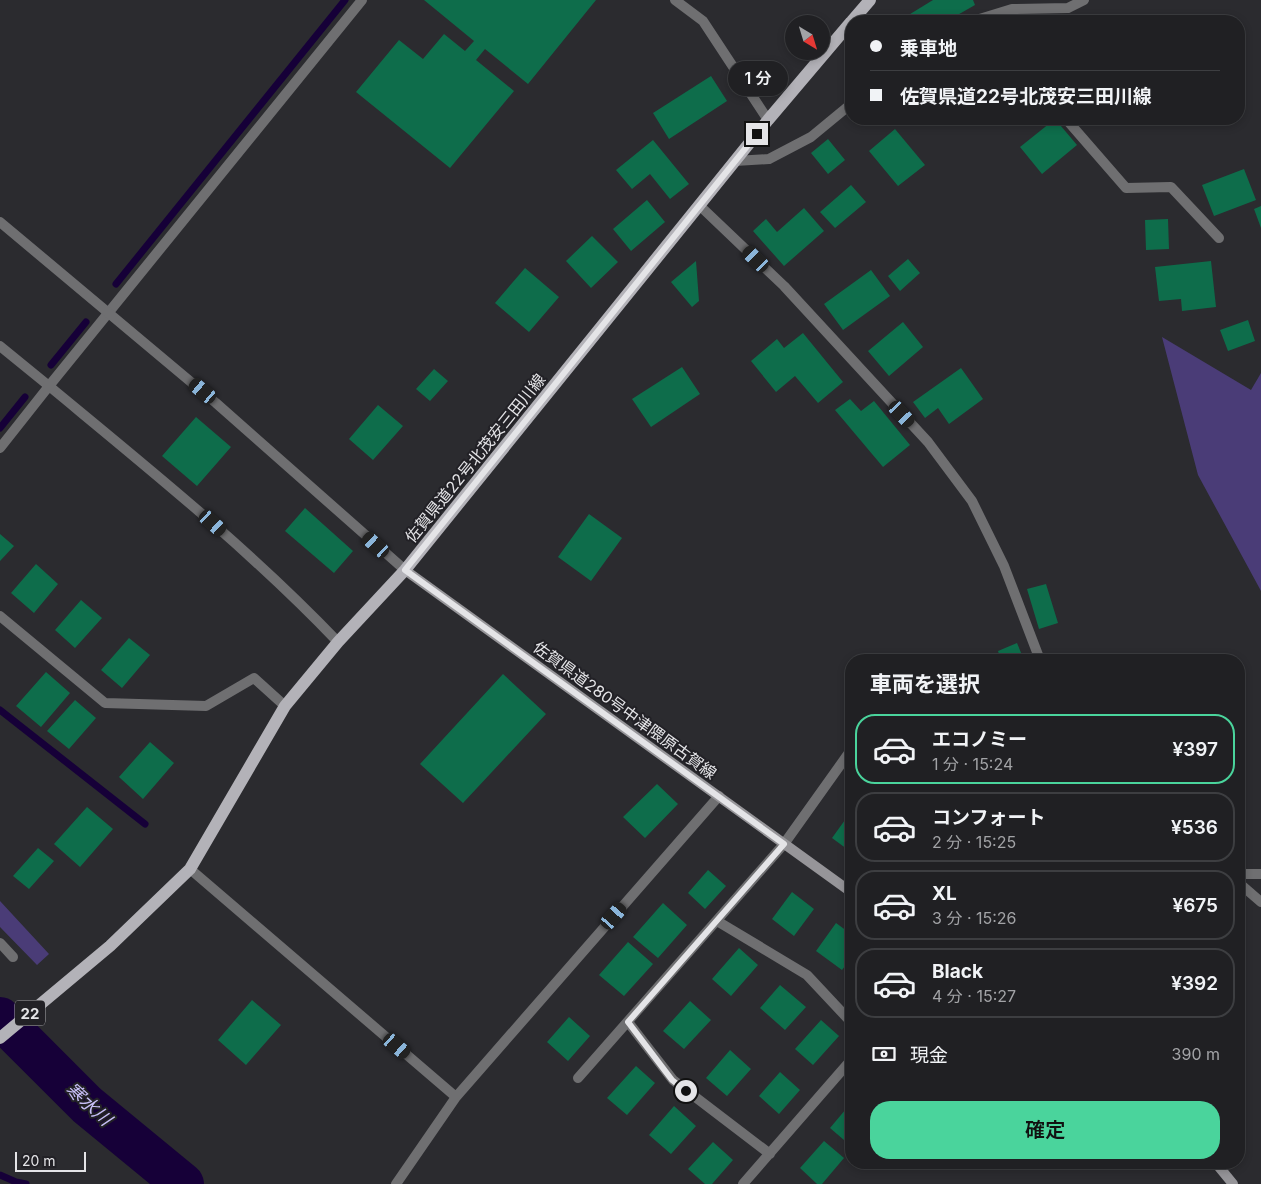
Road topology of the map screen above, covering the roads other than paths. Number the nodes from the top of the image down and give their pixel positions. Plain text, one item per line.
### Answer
1 (362, 0) edge
2 (675, 0) edge
3 (870, 0) edge
4 (1084, 0) edge
5 (858, 15) edge
6 (993, 15) edge
7 (845, 30) edge
8 (845, 109) edge
9 (768, 120) junction
10 (1071, 125) edge
11 (735, 161) junction
12 (699, 206) junction
13 (0, 222) edge
14 (1219, 238) dead end
15 (108, 313) junction
16 (0, 346) edge
17 (49, 386) junction
18 (0, 448) edge
19 (405, 570) junction
20 (0, 616) edge
21 (338, 642) junction
22 (1038, 654) edge
23 (285, 706) junction
24 (845, 758) edge
25 (719, 796) junction
26 (784, 844) junction
27 (190, 869) junction
28 (1245, 874) edge
29 (1261, 874) edge
30 (1245, 887) edge
31 (845, 888) edge
32 (1261, 902) edge
33 (717, 921) junction
34 (0, 942) edge
35 (13, 957) dead end
36 (845, 1015) edge
37 (628, 1022) junction
38 (0, 1038) edge
39 (845, 1067) edge
40 (578, 1078) dead end
41 (456, 1097) junction
42 (770, 1154) junction
43 (1221, 1169) edge
44 (396, 1184) edge
45 (743, 1184) edge
46 (1233, 1184) edge

1 - 15 street
2 - 9 street
3 - 5 main road, 佐賀県道22号北茂安三田川線 / 22
4 - 6 street
7 - 9 main road, 佐賀県道22号北茂安三田川線 / 22
8 - 11 street
9 - 11 main road, 佐賀県道22号北茂安三田川線 / 22
10 - 14 street
11 - 12 main road, 佐賀県道22号北茂安三田川線 / 22
12 - 19 main road, 佐賀県道22号北茂安三田川線 / 22
12 - 22 street
13 - 15 street
15 - 17 street
15 - 19 street
16 - 17 street
17 - 18 street
17 - 21 street
19 - 21 main road, 佐賀県道22号北茂安三田川線 / 22
19 - 25 main road, 佐賀県道280号中津隈原古賀線
20 - 23 street
21 - 23 main road, 佐賀県道22号北茂安三田川線 / 22
23 - 27 main road, 佐賀県道22号北茂安三田川線 / 22
24 - 26 street
25 - 26 main road, 佐賀県道280号中津隈原古賀線
25 - 41 street
26 - 31 main road, 佐賀県道280号中津隈原古賀線
26 - 33 street
27 - 38 main road, 佐賀県道22号北茂安三田川線 / 22
27 - 41 street
28 - 29 street
30 - 32 street
33 - 36 street
33 - 37 street
34 - 35 street
37 - 40 street
37 - 42 street
39 - 42 street
41 - 44 street
42 - 45 street
43 - 46 main road

